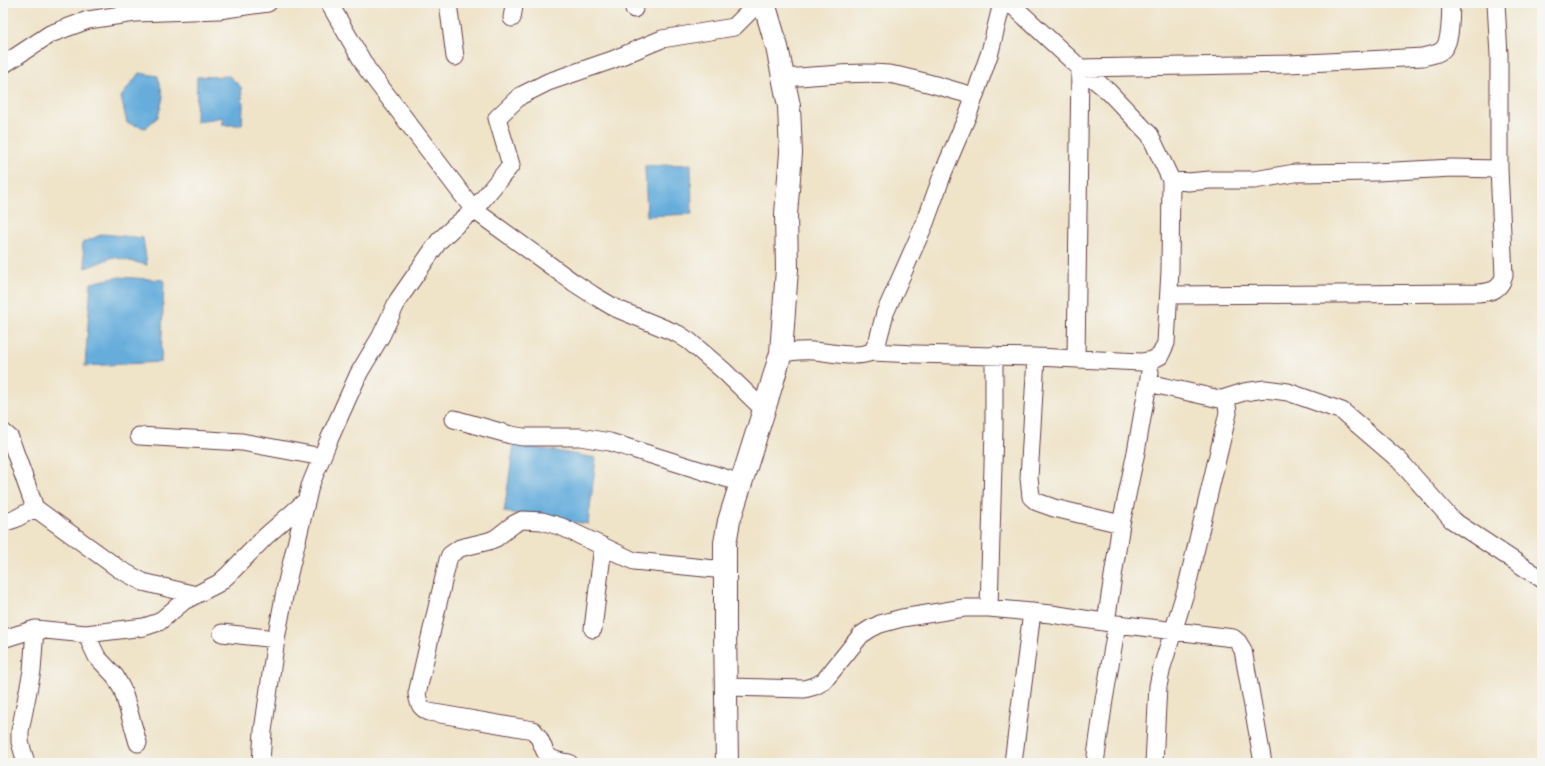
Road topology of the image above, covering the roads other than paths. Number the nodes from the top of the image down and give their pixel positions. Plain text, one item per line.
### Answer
1 (268, 3) edge
2 (329, 3) edge
3 (448, 3) edge
4 (758, 3) edge
5 (764, 3) edge
6 (1002, 3) edge
7 (1010, 3) edge
8 (1451, 3) edge
9 (1496, 3) edge
10 (455, 57) dead end
11 (3, 64) edge
12 (1080, 68) junction
13 (784, 78) junction
14 (974, 96) junction
15 (1499, 169) junction
16 (1171, 180) junction
17 (474, 210) junction
18 (1169, 295) junction
19 (872, 352) junction
20 (781, 353) junction
21 (994, 355) junction
22 (1036, 357) junction
23 (1076, 358) junction
24 (1152, 360) junction
25 (1148, 384) junction
26 (1224, 400) junction
27 (764, 410) junction
28 (454, 419) dead end
29 (3, 432) edge
30 (140, 436) dead end
31 (322, 457) junction
32 (741, 483) junction
33 (307, 500) junction
34 (35, 508) junction
35 (3, 523) edge
36 (1120, 524) junction
37 (603, 546) junction
38 (725, 570) junction
39 (1542, 580) edge
40 (196, 595) junction
41 (989, 608) junction
42 (1032, 612) junction
43 (1111, 623) junction
44 (35, 629) junction
45 (593, 629) dead end
46 (1174, 630) junction
47 (222, 633) dead end
48 (86, 634) junction
49 (3, 639) edge
50 (276, 639) junction
51 (726, 687) junction
52 (138, 743) dead end
53 (26, 763) edge
54 (261, 763) edge
55 (569, 763) edge
56 (727, 763) edge
57 (1013, 763) edge
58 (1095, 763) edge
59 (1154, 763) edge
60 (1263, 763) edge

1 - 11 street
2 - 17 street
3 - 10 street
4 - 17 street
5 - 13 main road
6 - 14 street
7 - 12 street
8 - 12 street
9 - 15 street
12 - 16 street
12 - 23 street
13 - 14 street
13 - 20 main road
14 - 19 street
15 - 16 street
15 - 18 street
16 - 18 street
17 - 27 street
17 - 31 street
18 - 24 street
19 - 20 street
19 - 21 street
20 - 27 main road
21 - 22 street
21 - 41 street
22 - 23 street
22 - 36 street
23 - 24 street
24 - 25 street
25 - 26 street
25 - 36 street
26 - 39 street
26 - 46 street
27 - 32 main road
28 - 32 street
29 - 34 street
30 - 31 street
31 - 33 street
32 - 38 main road
33 - 40 street
33 - 50 street
34 - 35 street
34 - 40 street
36 - 43 street
37 - 38 street
37 - 45 street
37 - 55 street
38 - 51 main road
40 - 48 street
41 - 42 street
41 - 51 street
42 - 43 street
42 - 57 street
43 - 46 street
43 - 58 street
44 - 48 street
44 - 49 street
44 - 53 street
46 - 59 street
46 - 60 street
47 - 50 street
48 - 52 street
50 - 54 street
51 - 56 main road

